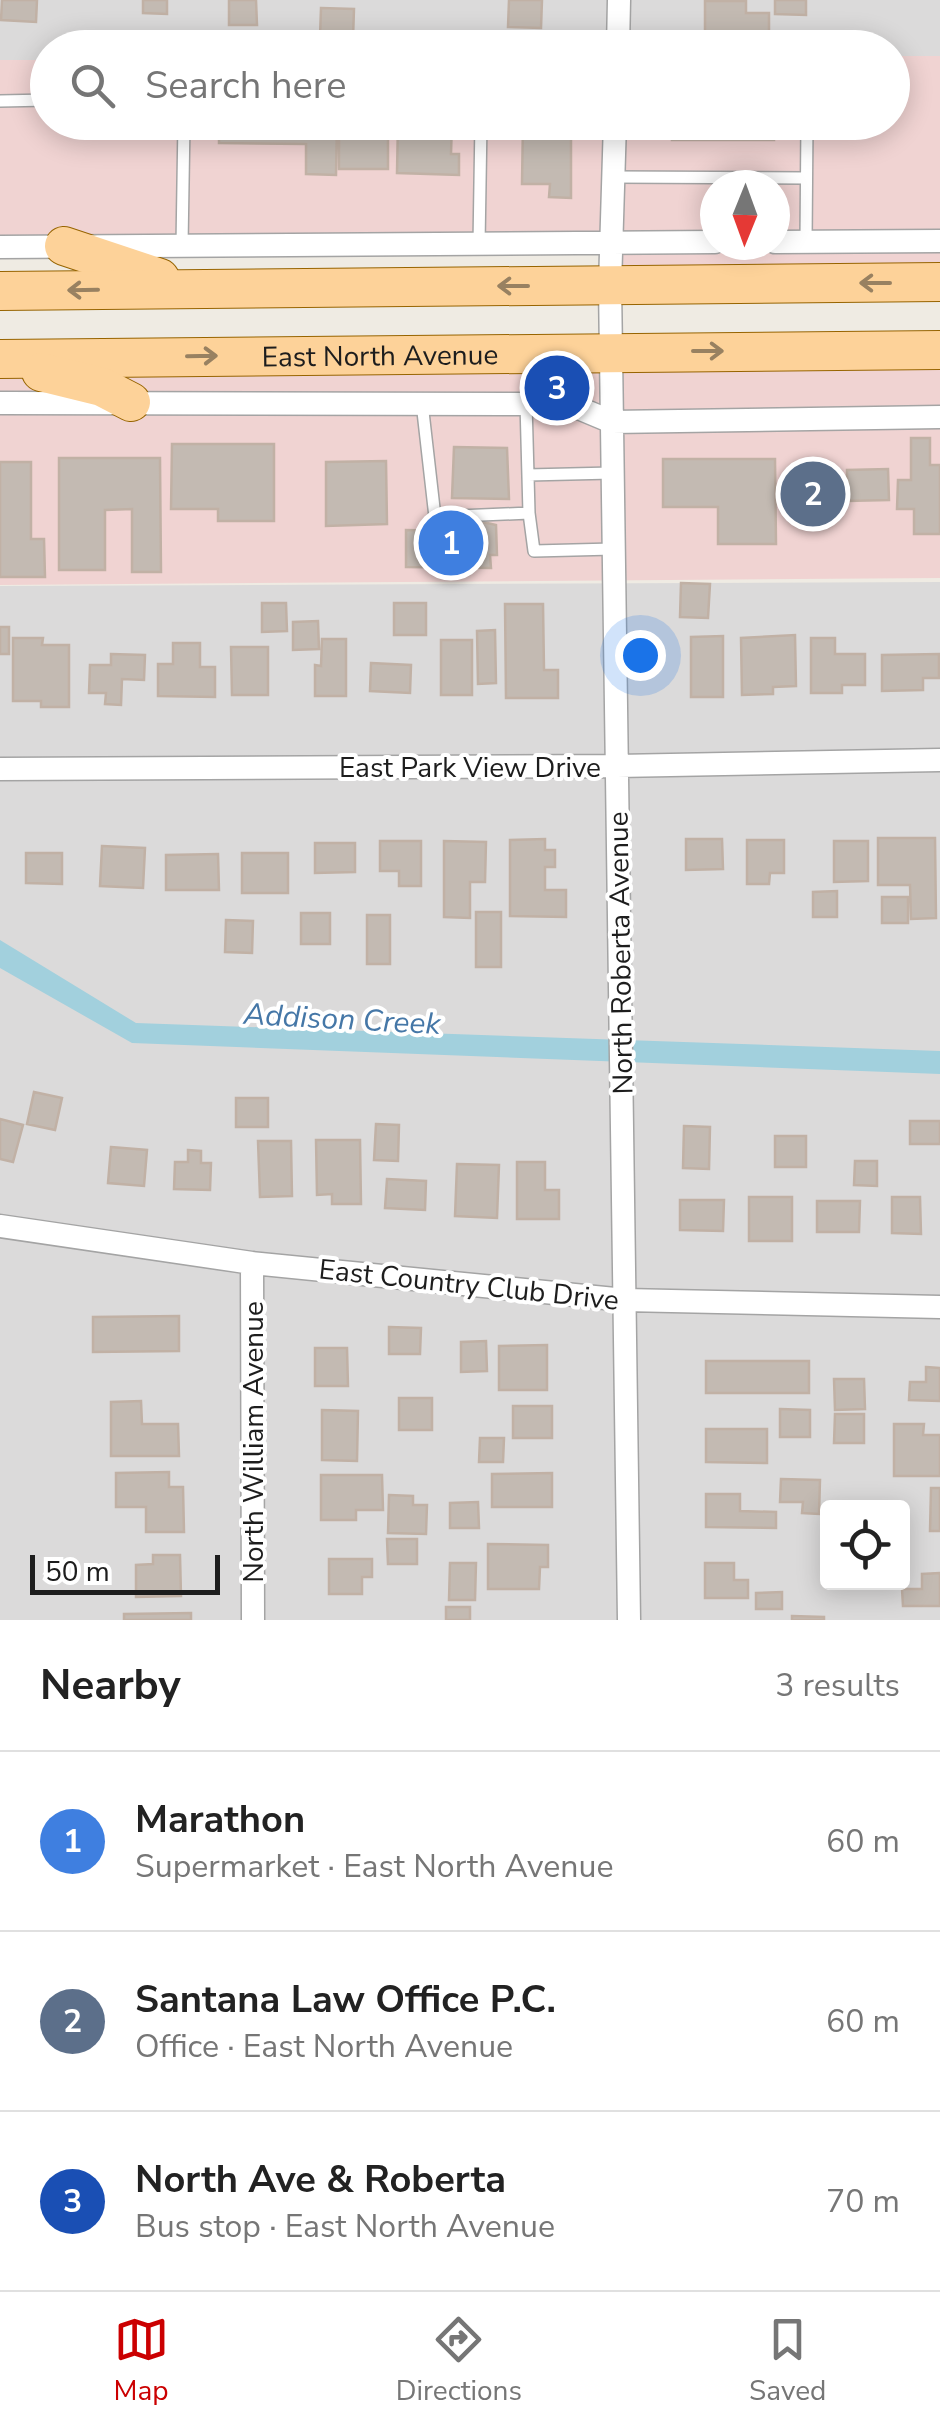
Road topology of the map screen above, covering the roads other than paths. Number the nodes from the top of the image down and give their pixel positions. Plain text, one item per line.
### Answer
1 (619, 0) edge
2 (618, 30) edge
3 (30, 100) edge
4 (0, 101) edge
5 (184, 140) edge
6 (481, 140) edge
7 (615, 140) edge
8 (806, 140) edge
9 (614, 177) junction
10 (806, 178) junction
11 (806, 241) junction
12 (940, 241) edge
13 (612, 242) junction
14 (700, 242) edge
15 (790, 242) edge
16 (479, 244) junction
17 (182, 245) junction
18 (0, 246) edge
19 (64, 246) junction
20 (940, 282) edge
21 (610, 285) junction
22 (196, 288) junction
23 (0, 291) edge
24 (940, 350) edge
25 (611, 351) junction
26 (0, 360) edge
27 (131, 402) junction
28 (0, 403) edge
29 (422, 403) junction
30 (526, 403) junction
31 (940, 417) edge
32 (612, 422) junction
33 (612, 473) junction
34 (528, 475) junction
35 (529, 513) junction
36 (614, 549) junction
37 (940, 760) edge
38 (617, 766) junction
39 (0, 768) edge
40 (0, 1226) edge
41 (252, 1263) junction
42 (625, 1300) junction
43 (940, 1307) edge
44 (253, 1620) edge
45 (629, 1620) edge

1 - 2 street
3 - 4 lane
5 - 17 lane
6 - 16 lane
7 - 9 street, North Roberta Avenue
8 - 10 lane
9 - 10 lane
9 - 13 street, North Roberta Avenue
10 - 11 lane
11 - 12 street
11 - 15 street
13 - 14 street
13 - 16 street
13 - 21 street, North Roberta Avenue
16 - 17 street
17 - 19 street
18 - 19 street
19 - 22 main road
20 -> 21 main road
21 -> 22 main road
21 - 25 street, North Roberta Avenue
22 -> 23 main road
25 -> 24 main road, East North Avenue
26 -> 25 main road, East North Avenue
25 - 32 street, North Roberta Avenue
26 - 27 main road
27 - 28 street, East North Avenue
27 - 29 street, East North Avenue
29 - 30 street, East North Avenue
29 - 35 lane
30 - 32 street, East North Avenue
30 - 34 lane
31 - 32 street
32 - 33 street, North Roberta Avenue
33 - 34 lane
33 - 36 street, North Roberta Avenue
34 - 35 lane
35 - 36 lane
36 - 38 street, North Roberta Avenue
37 - 38 street, East Park View Drive
38 - 39 street, East Park View Drive
38 - 42 street, North Roberta Avenue
40 - 41 street, East Country Club Drive
41 - 42 street, East Country Club Drive
41 - 44 street, North William Avenue
42 - 43 street, East Country Club Drive
42 - 45 street, North Roberta Avenue

